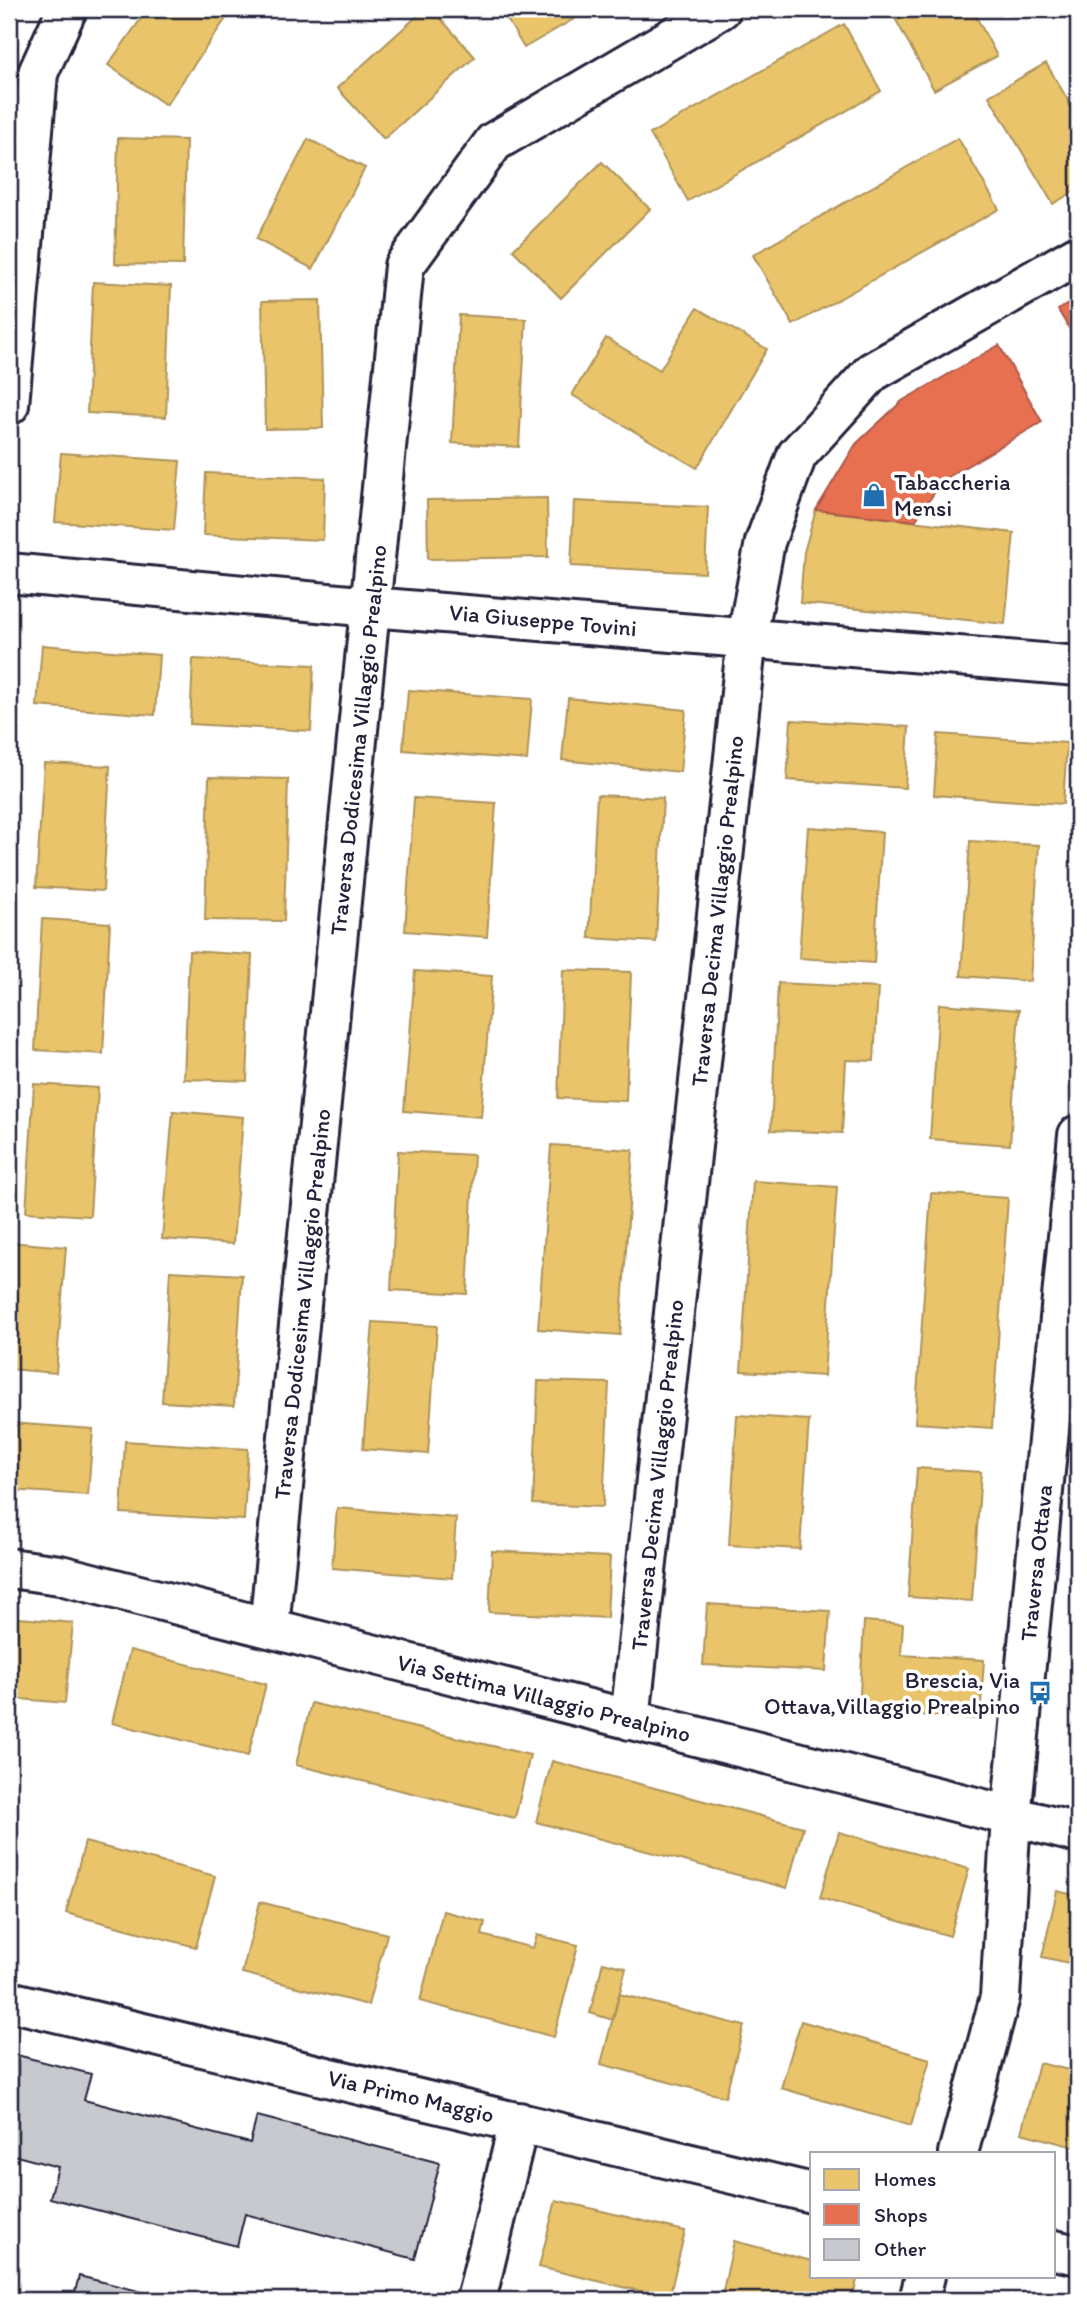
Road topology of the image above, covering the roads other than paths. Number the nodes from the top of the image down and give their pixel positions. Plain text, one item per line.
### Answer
1 (67, 9) edge
2 (721, 9) edge
3 (1078, 255) edge
4 (9, 405) edge
5 (9, 573) edge
6 (372, 607) junction
7 (747, 636) junction
8 (1078, 666) edge
9 (1078, 1135) edge
10 (9, 1568) edge
11 (269, 1628) junction
12 (630, 1720) junction
13 (1011, 1817) junction
14 (1078, 1833) edge
15 (9, 2001) edge
16 (519, 2122) junction
17 (958, 2152) edge
18 (810, 2193) edge
19 (1056, 2250) edge
20 (1078, 2255) edge
21 (924, 2278) edge
22 (476, 2300) edge
23 (919, 2300) edge

1 - 4 street
2 - 6 street, Traversa Dodicesima Villaggio Prealpino
3 - 7 street, Traversa Decima Villaggio Prealpino
5 - 6 street, Via Giuseppe Tovini
6 - 7 street, Via Giuseppe Tovini
6 - 11 street, Traversa Dodicesima Villaggio Prealpino
7 - 8 street, Via Giuseppe Tovini
7 - 12 street, Traversa Decima Villaggio Prealpino
9 - 13 street, Traversa Ottava
10 - 11 street, Via Settima Villaggio Prealpino
11 - 12 street, Via Settima Villaggio Prealpino
12 - 13 street, Via Settima Villaggio Prealpino
13 - 14 street, Via Settima Villaggio Prealpino
13 - 17 street, Traversa Ottava
15 - 16 street, Via Primo Maggio
16 - 18 street, Via Primo Maggio
16 - 22 street
19 - 20 street
21 - 23 street

